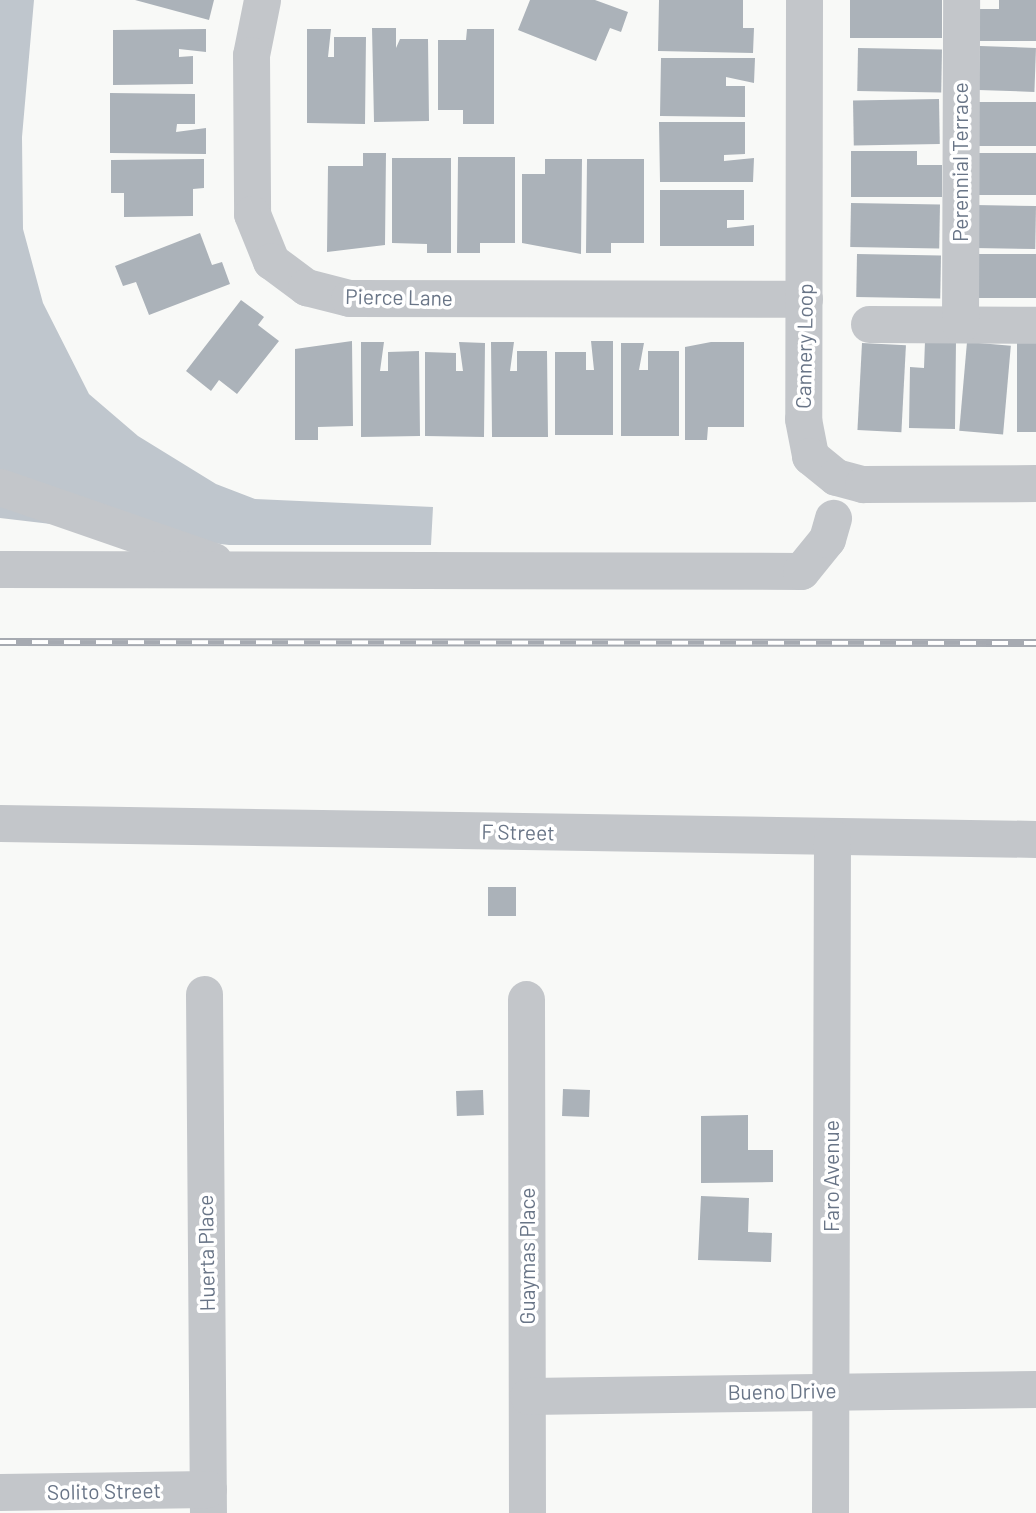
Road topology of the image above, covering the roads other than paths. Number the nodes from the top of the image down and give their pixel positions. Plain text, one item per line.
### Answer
1 (262, 0) edge
2 (804, 0) edge
3 (961, 0) edge
4 (804, 299) junction
5 (869, 324) dead end
6 (960, 324) junction
7 (1036, 324) edge
8 (1036, 482) edge
9 (0, 487) edge
10 (833, 518) dead end
11 (0, 569) edge
12 (241, 570) junction
13 (0, 823) edge
14 (832, 838) junction
15 (1036, 839) edge
16 (204, 994) dead end
17 (526, 999) dead end
18 (830, 1389) junction
19 (1036, 1389) edge
20 (528, 1396) junction
21 (0, 1492) edge
22 (208, 1501) edge
23 (527, 1513) edge
24 (830, 1513) edge

1 - 4 street, Pierce Lane
2 - 4 street, Cannery Loop
3 - 6 street, Perennial Terrace
4 - 8 street, Cannery Loop
5 - 6 street
6 - 7 street
9 - 12 street
10 - 12 street
11 - 12 street
13 - 14 street, F Street
14 - 15 street, F Street
14 - 18 street, Faro Avenue
16 - 22 street, Huerta Place
17 - 20 street, Guaymas Place
18 - 19 street, Bueno Drive
18 - 20 street, Bueno Drive
18 - 24 street, Faro Avenue
20 - 23 street, Guaymas Place
21 - 22 street, Solito Street

